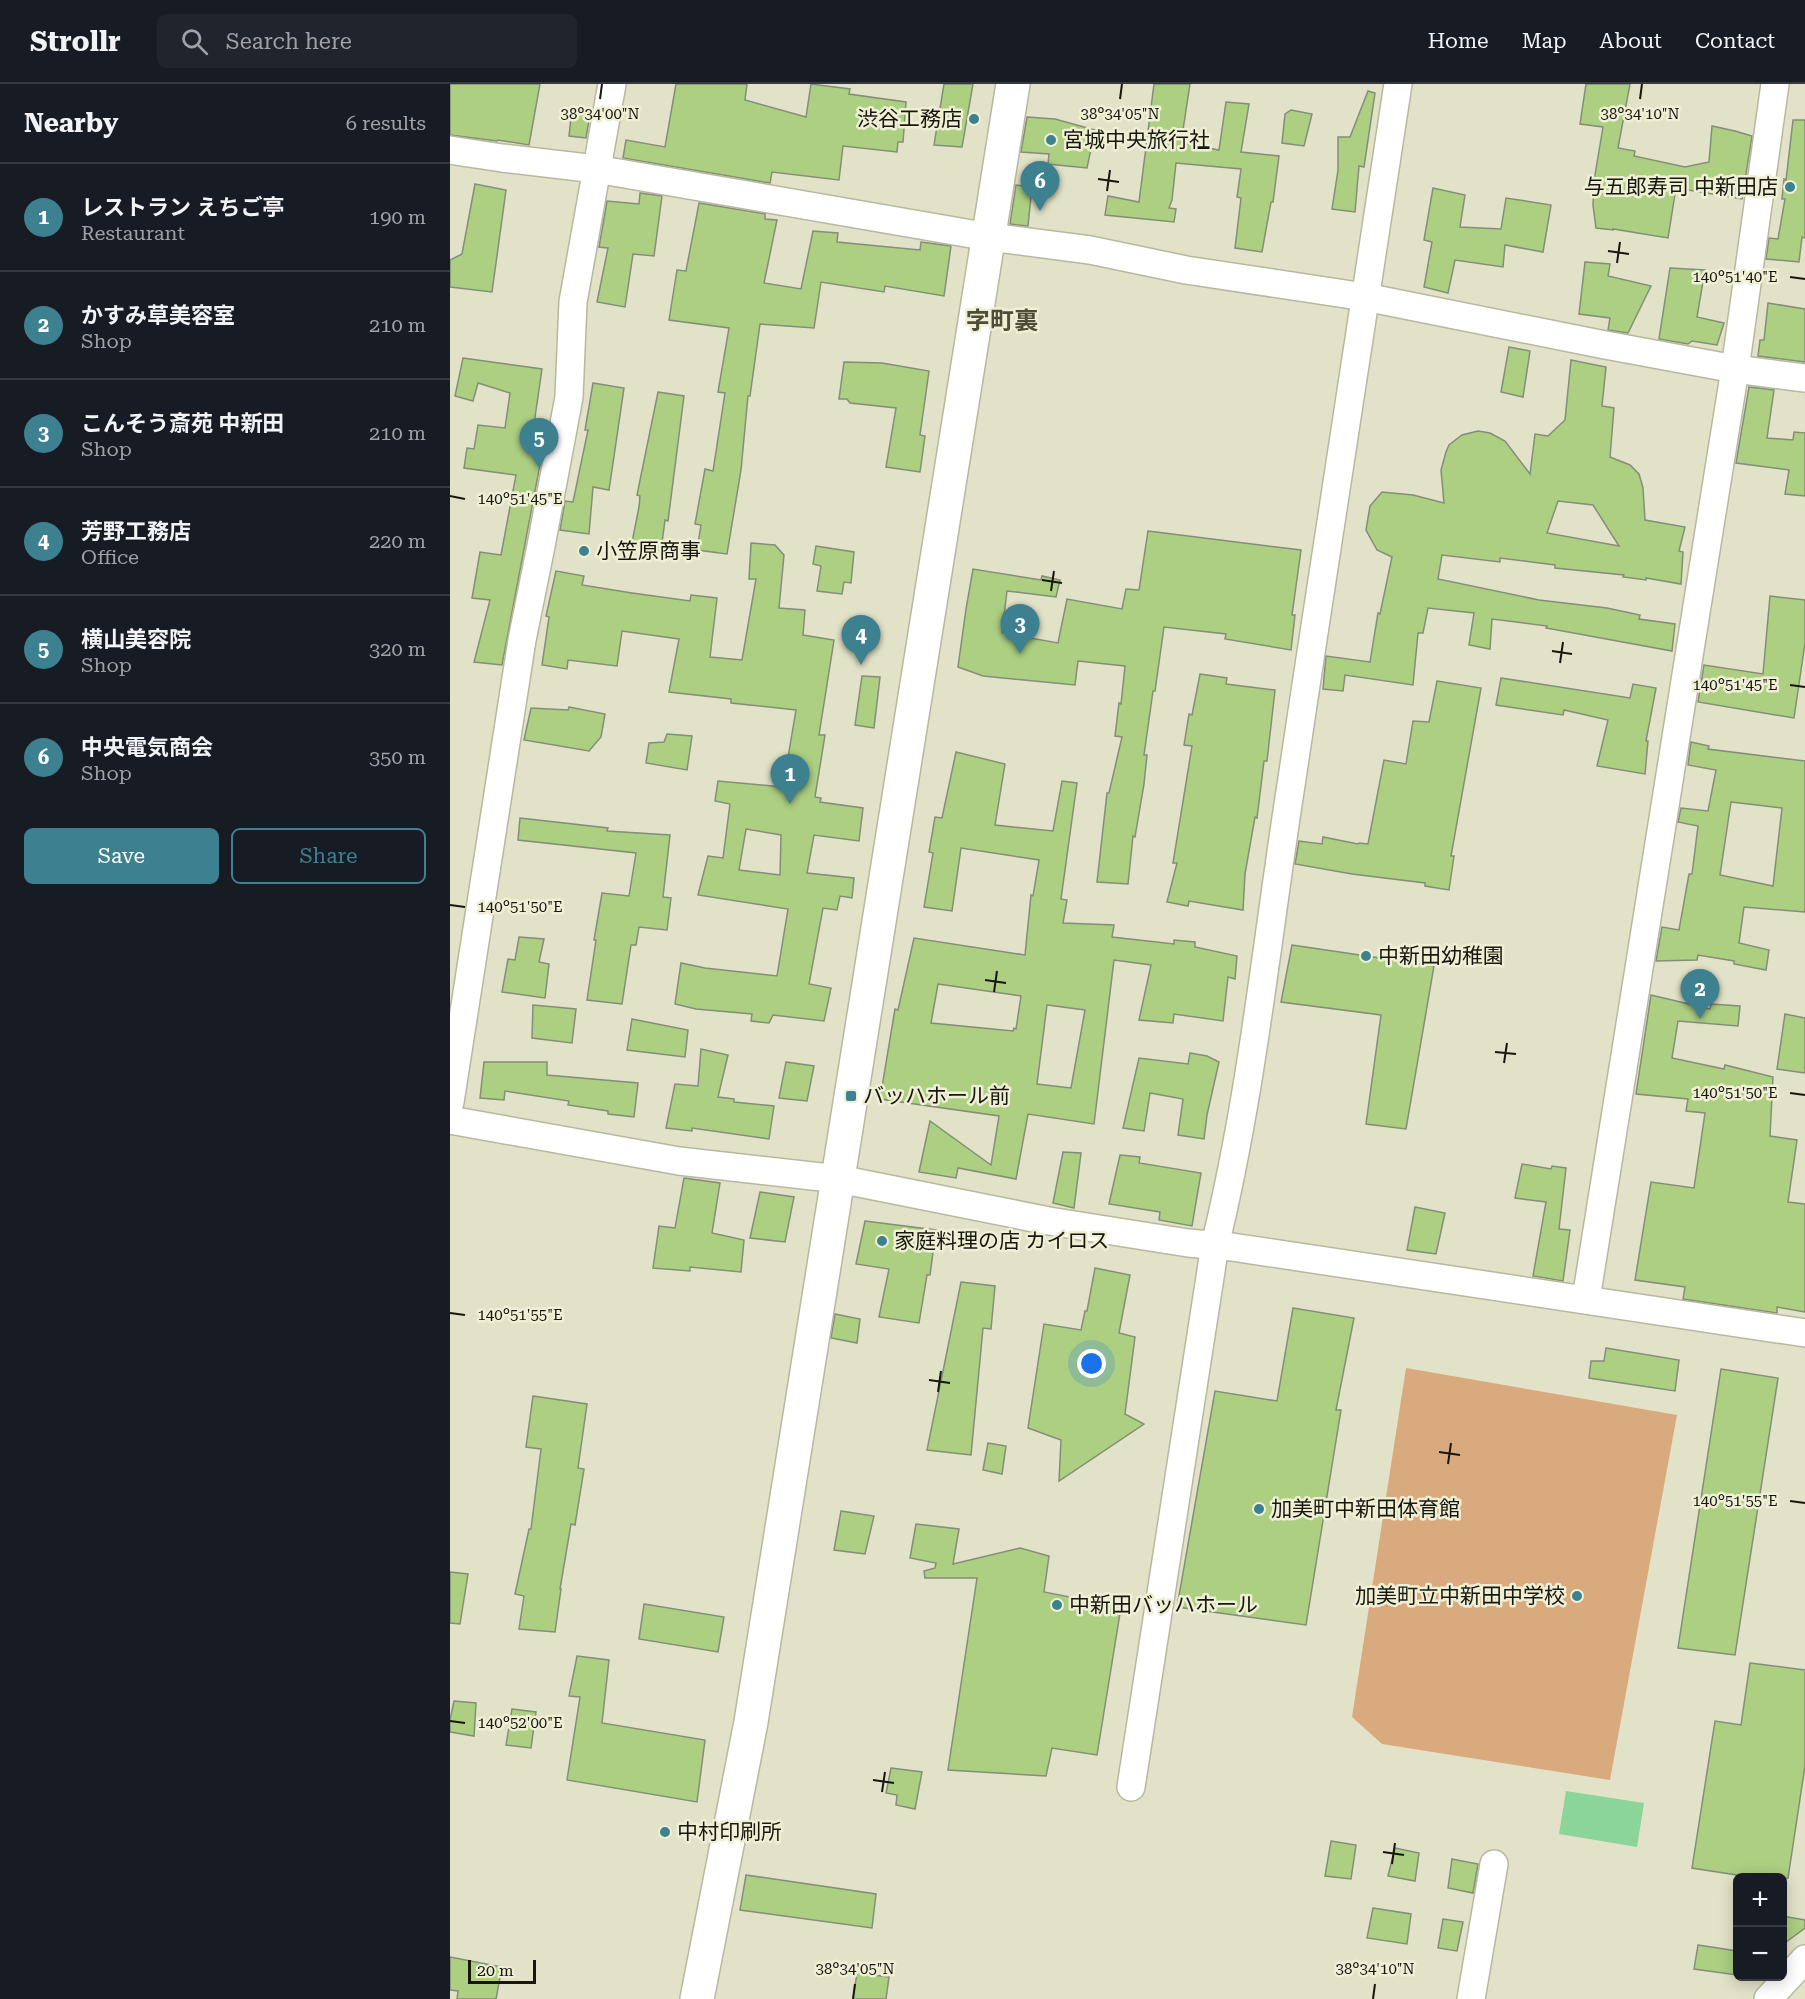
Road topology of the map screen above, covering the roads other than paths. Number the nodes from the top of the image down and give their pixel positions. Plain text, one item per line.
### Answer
1 (612, 84) edge
2 (1013, 84) edge
3 (1398, 84) edge
4 (1775, 84) edge
5 (450, 150) edge
6 (596, 169) junction
7 (989, 237) junction
8 (1365, 297) junction
9 (1735, 369) junction
10 (1805, 378) edge
11 (450, 1102) edge
12 (450, 1120) edge
13 (839, 1179) junction
14 (1215, 1245) junction
15 (1586, 1299) junction
16 (1805, 1333) edge
17 (1131, 1787) dead end
18 (1494, 1864) dead end
19 (1805, 1959) edge
20 (697, 1999) edge
21 (1471, 1999) edge
22 (1768, 1999) edge

1 - 6 street
2 - 7 street
3 - 8 street
4 - 9 street
5 - 6 street
6 - 7 street
6 - 11 street
7 - 8 street
7 - 13 street
8 - 9 street
8 - 14 street
9 - 10 street
9 - 15 street
12 - 13 street
13 - 14 street
13 - 20 street
14 - 15 street
14 - 17 street
15 - 16 street
18 - 21 street
19 - 22 street

